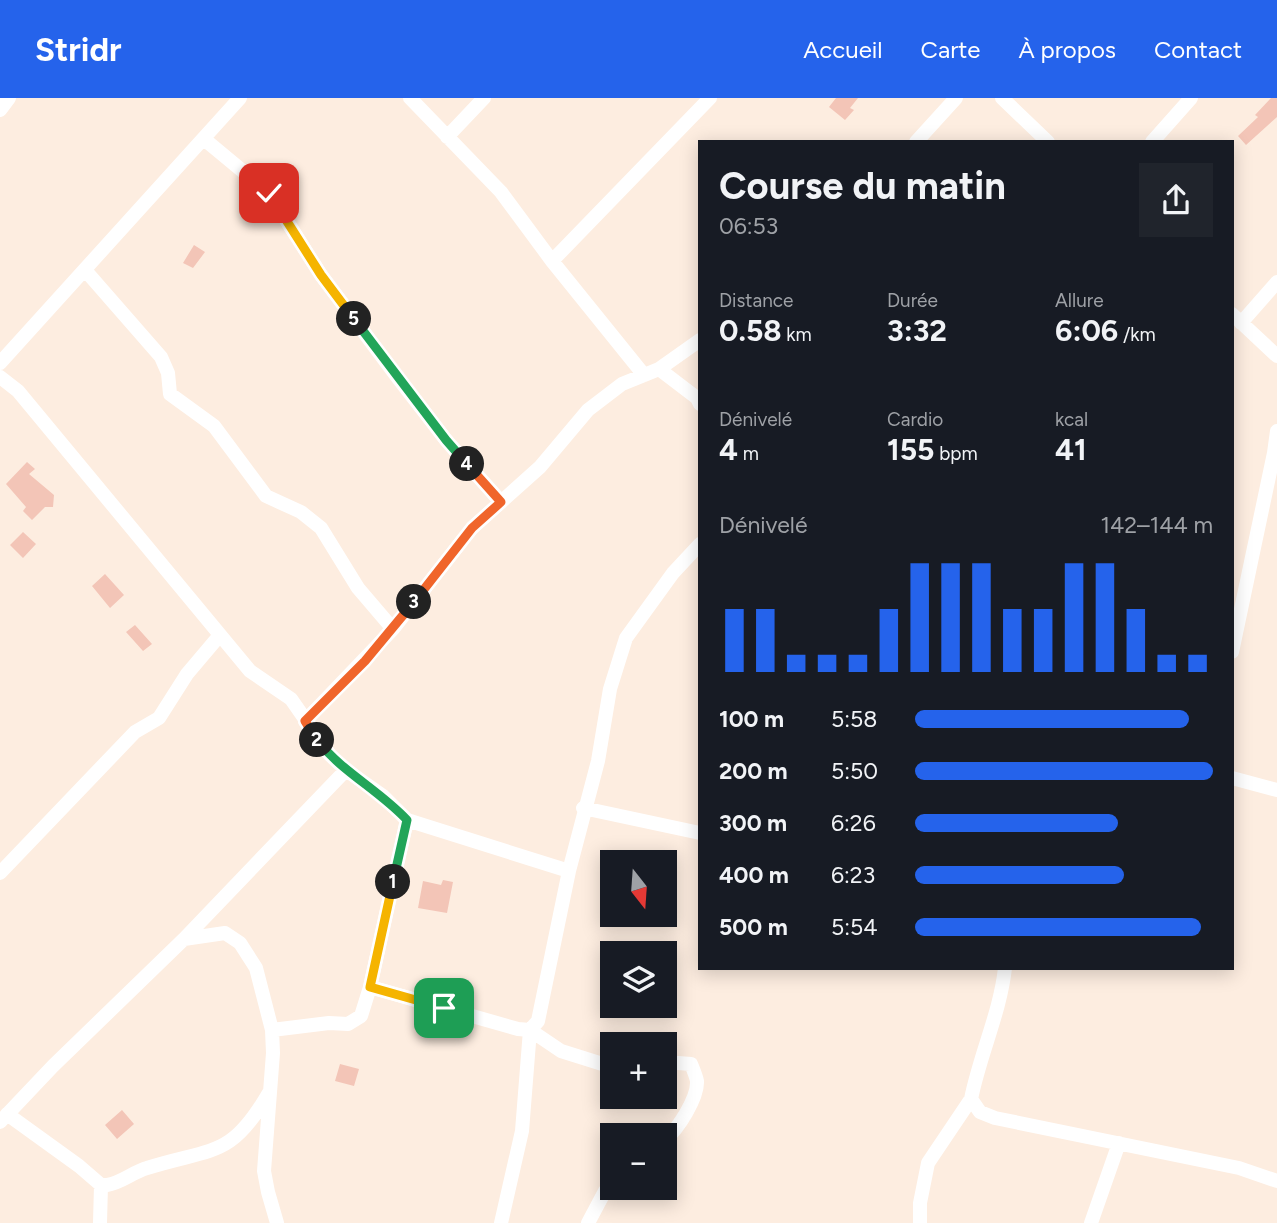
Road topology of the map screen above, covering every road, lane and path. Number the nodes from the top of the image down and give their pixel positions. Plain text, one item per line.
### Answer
1 (9, 98) edge
2 (240, 98) edge
3 (410, 98) edge
4 (484, 98) edge
5 (710, 98) edge
6 (956, 98) edge
7 (1002, 98) edge
8 (1191, 98) edge
9 (0, 110) edge
10 (447, 137) junction
11 (204, 139) junction
12 (917, 140) edge
13 (1046, 140) edge
14 (1154, 140) edge
15 (552, 261) junction
16 (85, 271) junction
17 (1277, 282) edge
18 (1237, 318) edge
19 (698, 341) edge
20 (1277, 356) edge
21 (0, 363) edge
22 (659, 369) junction
23 (644, 375) junction
24 (0, 377) edge
25 (698, 400) edge
26 (1277, 431) edge
27 (501, 502) junction
28 (698, 546) edge
29 (393, 629) junction
30 (220, 635) junction
31 (1234, 643) edge
32 (305, 721) junction
33 (346, 770) junction
34 (1234, 779) edge
35 (1277, 790) edge
36 (583, 808) junction
37 (407, 820) junction
38 (698, 833) edge
39 (569, 871) junction
40 (0, 873) edge
41 (184, 939) junction
42 (1004, 970) edge
43 (370, 987) junction
44 (272, 1030) junction
45 (530, 1030) junction
46 (600, 1063) edge
47 (677, 1063) edge
48 (271, 1089) junction
49 (971, 1098) junction
50 (4, 1118) edge
51 (677, 1128) edge
52 (1119, 1143) junction
53 (1277, 1181) edge
54 (101, 1185) junction
55 (600, 1200) edge
56 (100, 1223) edge
57 (277, 1223) edge
58 (501, 1223) edge
59 (588, 1223) edge
60 (920, 1223) edge
61 (1091, 1223) edge

1 - 9 street
2 - 11 street
3 - 10 street
4 - 10 street
5 - 15 street
6 - 12 street
7 - 13 street
8 - 14 street
10 - 15 street
11 - 16 street
11 - 27 street
15 - 23 street
16 - 21 street
16 - 29 street
17 - 18 street
18 - 20 street
19 - 22 street
22 - 23 street
22 - 25 street
23 - 27 street
24 - 30 street
26 - 31 street
27 - 29 street
28 - 36 street
29 - 32 street
30 - 32 street
30 - 40 street
32 - 33 street
33 - 37 street
33 - 41 street
34 - 35 street
36 - 38 street
36 - 39 street
37 - 39 street
37 - 43 street
39 - 45 street
41 - 44 street
41 - 50 street
42 - 49 street
43 - 44 street
43 - 45 street
44 - 48 street
45 - 46 street
45 - 58 street
47 - 51 street
48 - 54 street
48 - 57 street
49 - 52 street
49 - 60 street
50 - 54 street
52 - 53 street
52 - 61 street
54 - 56 street
55 - 59 street

